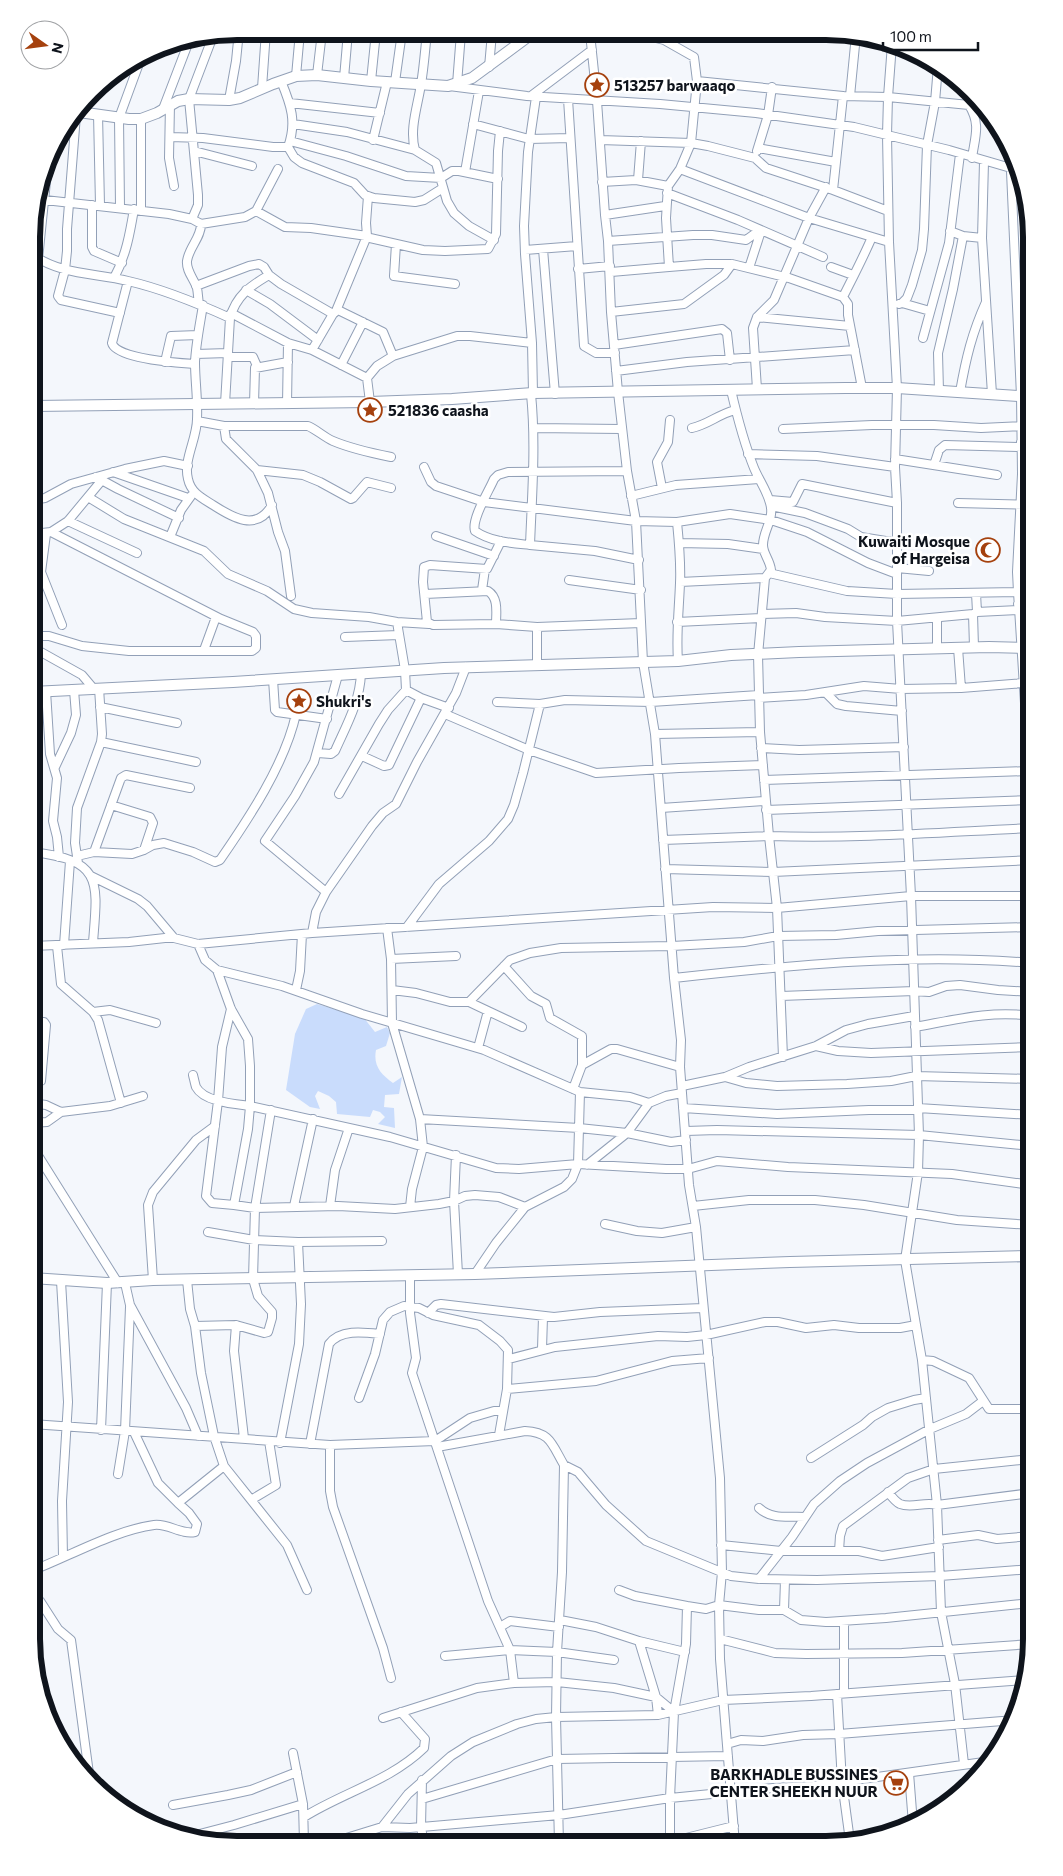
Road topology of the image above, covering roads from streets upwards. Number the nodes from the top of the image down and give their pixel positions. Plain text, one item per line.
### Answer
1 (238, 40) edge
2 (265, 40) edge
3 (299, 40) edge
4 (321, 40) edge
5 (347, 40) edge
6 (375, 40) edge
7 (400, 40) edge
8 (425, 40) edge
9 (461, 40) edge
10 (491, 40) edge
11 (520, 40) edge
12 (591, 40) edge
13 (664, 40) edge
14 (211, 42) edge
15 (855, 42) edge
16 (187, 47) edge
17 (592, 50) junction
18 (892, 51) edge
19 (138, 66) edge
20 (489, 67) junction
21 (937, 74) edge
22 (317, 75) junction
23 (296, 76) junction
24 (344, 78) junction
25 (697, 80) junction
26 (281, 81) junction
27 (371, 81) junction
28 (391, 82) junction
29 (421, 84) junction
30 (452, 85) junction
31 (262, 88) junction
32 (772, 88) junction
33 (479, 91) junction
34 (533, 96) junction
35 (847, 96) junction
36 (888, 97) junction
37 (189, 99) junction
38 (568, 99) junction
39 (229, 100) junction
40 (597, 101) junction
41 (935, 102) junction
42 (290, 103) junction
43 (969, 105) joint
44 (166, 107) junction
45 (695, 108) junction
46 (84, 113) edge
47 (380, 113) junction
48 (98, 114) junction
49 (768, 115) junction
50 (119, 118) junction
51 (141, 119) junction
52 (78, 121) edge
53 (293, 124) junction
54 (473, 124) junction
55 (839, 124) junction
56 (500, 131) junction
57 (887, 135) junction
58 (170, 137) junction
59 (193, 137) junction
60 (570, 138) junction
61 (529, 139) junction
62 (373, 140) junction
63 (600, 140) junction
64 (641, 141) junction
65 (691, 143) junction
66 (289, 144) junction
67 (927, 145) junction
68 (758, 148) junction
69 (415, 150) junction
70 (194, 152) junction
71 (960, 154) junction
72 (755, 158) junction
73 (972, 158) junction
74 (836, 162) junction
75 (984, 162) junction
76 (252, 166) dead end
77 (1010, 168) joint
78 (278, 169) dead end
79 (680, 169) junction
80 (465, 172) junction
81 (441, 178) junction
82 (498, 179) junction
83 (638, 180) junction
84 (602, 182) junction
85 (174, 186) dead end
86 (443, 188) junction
87 (830, 188) junction
88 (667, 189) junction
89 (368, 196) junction
90 (44, 199) edge
91 (69, 202) junction
92 (96, 205) junction
93 (666, 206) junction
94 (120, 207) junction
95 (137, 210) junction
96 (888, 210) junction
97 (256, 211) junction
98 (604, 215) junction
99 (192, 218) junction
100 (809, 218) junction
101 (200, 224) junction
102 (761, 231) junction
103 (950, 231) junction
104 (367, 236) junction
105 (668, 236) junction
106 (963, 236) junction
107 (872, 237) junction
108 (982, 238) junction
109 (494, 240) junction
110 (608, 242) junction
111 (889, 242) junction
112 (396, 244) junction
113 (577, 246) junction
114 (796, 246) junction
115 (544, 249) junction
116 (525, 250) junction
117 (823, 257) dead end
118 (40, 259) edge
119 (122, 262) junction
120 (732, 264) junction
121 (669, 267) junction
122 (831, 267) dead end
123 (749, 268) junction
124 (578, 269) junction
125 (610, 269) junction
126 (65, 270) junction
127 (269, 275) junction
128 (853, 275) junction
129 (784, 276) junction
130 (114, 278) junction
131 (128, 281) junction
132 (455, 284) dead end
133 (196, 286) junction
134 (246, 290) junction
135 (844, 297) junction
136 (987, 300) junction
137 (902, 303) junction
138 (201, 304) junction
139 (892, 304) junction
140 (930, 311) junction
141 (335, 312) junction
142 (611, 312) junction
143 (120, 313) junction
144 (230, 315) junction
145 (757, 317) junction
146 (363, 322) junction
147 (850, 326) junction
148 (198, 335) junction
149 (923, 338) dead end
150 (318, 340) junction
151 (288, 343) junction
152 (532, 343) junction
153 (614, 349) junction
154 (312, 350) junction
155 (855, 350) junction
156 (196, 354) junction
157 (228, 355) junction
158 (393, 356) junction
159 (755, 358) junction
160 (730, 360) junction
161 (165, 362) junction
162 (288, 362) junction
163 (195, 364) junction
164 (341, 365) junction
165 (256, 366) junction
166 (616, 371) junction
167 (368, 378) junction
168 (862, 388) junction
169 (897, 388) junction
170 (757, 389) junction
171 (731, 390) junction
172 (939, 391) junction
173 (618, 392) junction
174 (960, 392) junction
175 (532, 393) junction
176 (556, 394) junction
177 (992, 394) junction
178 (1020, 396) junction
179 (1023, 396) edge
180 (370, 402) junction
181 (196, 404) junction
182 (225, 404) junction
183 (254, 404) junction
184 (287, 404) junction
185 (40, 406) edge
186 (735, 410) junction
187 (670, 420) dead end
188 (197, 421) junction
189 (897, 424) junction
190 (224, 426) junction
191 (1021, 426) junction
192 (534, 428) junction
193 (692, 428) dead end
194 (621, 429) junction
195 (783, 429) dead end
196 (1021, 444) junction
197 (748, 454) junction
198 (392, 457) dead end
199 (895, 463) junction
200 (188, 466) junction
201 (934, 466) junction
202 (424, 467) dead end
203 (257, 470) junction
204 (626, 471) junction
205 (113, 472) junction
206 (534, 472) junction
207 (1022, 474) joint
208 (997, 475) dead end
209 (99, 478) junction
210 (758, 479) junction
211 (391, 488) dead end
212 (662, 488) junction
213 (191, 495) junction
214 (631, 496) junction
215 (88, 497) junction
216 (40, 499) edge
217 (484, 502) junction
218 (770, 503) junction
219 (897, 503) junction
220 (958, 503) dead end
221 (272, 505) junction
222 (1021, 505) junction
223 (533, 507) junction
224 (179, 518) junction
225 (771, 520) junction
226 (68, 521) junction
227 (636, 521) junction
228 (677, 522) junction
229 (48, 533) junction
230 (40, 534) edge
231 (436, 536) dead end
232 (170, 537) junction
233 (1019, 540) junction
234 (1023, 540) edge
235 (501, 541) junction
236 (679, 543) junction
237 (898, 543) junction
238 (530, 545) junction
239 (763, 550) junction
240 (137, 553) dead end
241 (494, 556) junction
242 (639, 560) junction
243 (485, 569) junction
244 (897, 571) junction
245 (929, 571) dead end
246 (1017, 572) junction
247 (1023, 572) edge
248 (767, 576) junction
249 (569, 580) dead end
250 (680, 582) junction
251 (482, 590) junction
252 (641, 590) junction
253 (1018, 592) junction
254 (976, 593) junction
255 (425, 594) junction
256 (896, 594) junction
257 (291, 596) dead end
258 (1023, 606) edge
259 (1018, 607) junction
260 (975, 613) junction
261 (761, 616) junction
262 (216, 617) junction
263 (937, 619) junction
264 (897, 621) junction
265 (397, 622) junction
266 (677, 622) junction
267 (641, 623) junction
268 (429, 624) junction
269 (496, 624) junction
270 (62, 625) dead end
271 (537, 627) junction
272 (399, 635) junction
273 (40, 636) edge
274 (345, 637) dead end
275 (974, 647) junction
276 (958, 648) junction
277 (1021, 648) junction
278 (937, 649) junction
279 (204, 650) junction
280 (899, 650) junction
281 (40, 652) edge
282 (758, 654) junction
283 (678, 660) junction
284 (1023, 660) edge
285 (644, 662) junction
286 (537, 666) junction
287 (466, 667) junction
288 (404, 670) junction
289 (360, 673) junction
290 (338, 674) junction
291 (273, 679) junction
292 (1023, 679) edge
293 (96, 688) junction
294 (961, 688) junction
295 (901, 689) junction
296 (74, 690) junction
297 (406, 690) junction
298 (40, 691) edge
299 (46, 691) junction
300 (826, 693) junction
301 (759, 696) junction
302 (421, 698) junction
303 (498, 702) dead end
304 (650, 702) junction
305 (540, 704) junction
306 (100, 707) junction
307 (447, 711) junction
308 (902, 711) junction
309 (296, 714) junction
310 (327, 719) junction
311 (177, 723) dead end
312 (760, 732) junction
313 (655, 734) junction
314 (101, 742) junction
315 (904, 747) junction
316 (761, 748) junction
317 (529, 750) junction
318 (318, 752) junction
319 (362, 756) junction
320 (196, 762) dead end
321 (762, 765) junction
322 (55, 767) junction
323 (1023, 769) edge
324 (658, 770) junction
325 (905, 774) junction
326 (764, 780) junction
327 (190, 788) dead end
328 (339, 794) dead end
329 (1023, 800) edge
330 (906, 804) junction
331 (111, 805) junction
332 (766, 805) junction
333 (661, 808) junction
334 (1023, 828) edge
335 (907, 834) junction
336 (770, 836) junction
337 (663, 840) junction
338 (144, 850) junction
339 (94, 852) junction
340 (40, 853) edge
341 (59, 857) junction
342 (75, 860) junction
343 (1023, 860) edge
344 (909, 866) junction
345 (665, 869) junction
346 (773, 872) junction
347 (91, 876) junction
348 (326, 892) junction
349 (911, 896) junction
350 (1023, 896) edge
351 (777, 908) junction
352 (669, 910) junction
353 (407, 927) junction
354 (1023, 927) edge
355 (387, 928) junction
356 (912, 931) junction
357 (312, 933) junction
358 (302, 934) junction
359 (778, 936) junction
360 (174, 938) junction
361 (93, 942) junction
362 (198, 944) junction
363 (60, 945) junction
364 (40, 946) edge
365 (672, 946) junction
366 (456, 956) dead end
367 (391, 959) junction
368 (913, 960) junction
369 (1023, 963) edge
370 (504, 966) junction
371 (780, 968) junction
372 (217, 970) junction
373 (674, 978) junction
374 (296, 990) junction
375 (392, 990) junction
376 (914, 991) junction
377 (1023, 991) edge
378 (781, 996) junction
379 (469, 1002) junction
380 (231, 1009) junction
381 (488, 1011) junction
382 (93, 1012) junction
383 (1023, 1015) edge
384 (914, 1016) junction
385 (40, 1022) edge
386 (156, 1023) dead end
387 (392, 1023) junction
388 (522, 1027) dead end
389 (914, 1027) junction
390 (816, 1046) junction
391 (1023, 1047) edge
392 (478, 1048) junction
393 (916, 1050) junction
394 (783, 1057) junction
395 (582, 1065) junction
396 (680, 1068) junction
397 (193, 1075) dead end
398 (916, 1076) junction
399 (725, 1077) junction
400 (1023, 1079) edge
401 (41, 1081) dead end
402 (577, 1090) junction
403 (682, 1090) junction
404 (144, 1096) dead end
405 (218, 1101) junction
406 (121, 1103) junction
407 (649, 1103) junction
408 (40, 1105) edge
409 (250, 1106) junction
410 (683, 1108) junction
411 (918, 1109) junction
412 (271, 1110) junction
413 (61, 1112) junction
414 (1023, 1115) edge
415 (420, 1119) junction
416 (313, 1120) junction
417 (40, 1122) edge
418 (215, 1126) junction
419 (349, 1128) junction
420 (579, 1128) junction
421 (686, 1131) junction
422 (628, 1133) junction
423 (919, 1135) junction
424 (686, 1140) junction
425 (1023, 1145) edge
426 (423, 1147) junction
427 (456, 1155) junction
428 (40, 1158) edge
429 (578, 1164) junction
430 (587, 1165) junction
431 (688, 1169) junction
432 (918, 1172) junction
433 (1023, 1184) edge
434 (454, 1201) junction
435 (234, 1205) junction
436 (294, 1206) junction
437 (330, 1206) junction
438 (525, 1206) junction
439 (693, 1206) junction
440 (410, 1207) junction
441 (255, 1208) junction
442 (913, 1212) junction
443 (605, 1224) dead end
444 (1023, 1224) edge
445 (696, 1227) junction
446 (208, 1232) dead end
447 (254, 1240) junction
448 (382, 1241) dead end
449 (298, 1242) junction
450 (1023, 1256) edge
451 (905, 1260) junction
452 (700, 1266) junction
453 (458, 1274) junction
454 (475, 1274) junction
455 (410, 1275) junction
456 (301, 1276) junction
457 (40, 1279) edge
458 (253, 1279) junction
459 (153, 1280) junction
460 (187, 1280) junction
461 (61, 1281) junction
462 (107, 1283) junction
463 (122, 1283) junction
464 (130, 1305) junction
465 (410, 1306) junction
466 (703, 1308) junction
467 (428, 1313) junction
468 (543, 1317) junction
469 (236, 1325) junction
470 (916, 1325) junction
471 (195, 1326) junction
472 (380, 1334) junction
473 (706, 1335) junction
474 (542, 1349) junction
475 (709, 1358) junction
476 (509, 1359) junction
477 (922, 1360) junction
478 (507, 1389) junction
479 (359, 1398) dead end
480 (926, 1398) junction
481 (983, 1401) junction
482 (1023, 1409) edge
483 (502, 1411) junction
484 (40, 1425) edge
485 (67, 1427) junction
486 (930, 1429) junction
487 (101, 1430) junction
488 (125, 1431) junction
489 (134, 1432) junction
490 (198, 1436) junction
491 (214, 1436) junction
492 (499, 1436) junction
493 (244, 1438) junction
494 (269, 1441) junction
495 (280, 1443) junction
496 (310, 1444) junction
497 (436, 1444) junction
498 (330, 1445) junction
499 (811, 1458) dead end
500 (1023, 1461) edge
501 (564, 1465) junction
502 (224, 1466) junction
503 (934, 1469) junction
504 (118, 1474) dead end
505 (888, 1492) junction
506 (1023, 1494) edge
507 (251, 1500) junction
508 (178, 1503) junction
509 (937, 1505) junction
510 (759, 1508) dead end
511 (804, 1517) junction
512 (1023, 1537) edge
513 (939, 1543) junction
514 (721, 1545) junction
515 (781, 1551) junction
516 (839, 1551) junction
517 (62, 1557) junction
518 (40, 1567) edge
519 (1023, 1570) edge
520 (722, 1572) junction
521 (940, 1576) junction
522 (759, 1579) junction
523 (785, 1580) junction
524 (307, 1590) dead end
525 (619, 1590) dead end
526 (40, 1601) edge
527 (1023, 1604) edge
528 (719, 1605) junction
529 (687, 1606) junction
530 (784, 1610) junction
531 (941, 1612) junction
532 (844, 1621) junction
533 (560, 1623) junction
534 (500, 1626) junction
535 (720, 1639) junction
536 (639, 1641) junction
537 (1023, 1645) edge
538 (510, 1650) junction
539 (948, 1651) junction
540 (557, 1652) junction
541 (685, 1652) junction
542 (843, 1654) junction
543 (444, 1656) dead end
544 (614, 1660) dead end
545 (391, 1678) dead end
546 (1018, 1681) edge
547 (557, 1682) junction
548 (514, 1683) junction
549 (955, 1684) junction
550 (841, 1694) junction
551 (656, 1697) junction
552 (723, 1700) junction
553 (401, 1712) junction
554 (674, 1712) junction
555 (658, 1715) junction
556 (556, 1716) junction
557 (383, 1718) dead end
558 (1005, 1721) edge
559 (961, 1724) junction
560 (839, 1734) junction
561 (727, 1744) junction
562 (293, 1753) dead end
563 (728, 1756) junction
564 (672, 1757) junction
565 (557, 1759) junction
566 (979, 1762) edge
567 (964, 1764) junction
568 (88, 1768) edge
569 (297, 1772) junction
570 (909, 1773) junction
571 (422, 1780) junction
572 (842, 1782) junction
573 (732, 1792) junction
574 (670, 1798) junction
575 (422, 1799) junction
576 (303, 1804) junction
577 (173, 1805) dead end
578 (559, 1816) junction
579 (912, 1816) edge
580 (304, 1817) junction
581 (734, 1826) junction
582 (382, 1827) junction
583 (421, 1827) junction
584 (204, 1833) edge
585 (849, 1834) edge
586 (304, 1836) edge
587 (353, 1836) edge
588 (423, 1836) edge
589 (559, 1836) edge
590 (670, 1836) edge
591 (696, 1836) edge
592 (735, 1836) edge

1 - 39 street
2 - 31 street
3 - 23 street
4 - 22 street
5 - 24 street
6 - 27 street
7 - 28 street
8 - 29 street
9 - 30 street
10 - 20 street
11 - 20 street
12 - 17 street
13 - 25 street
14 - 37 street
15 - 35 street
16 - 44 street
17 - 34 street
17 - 40 street
18 - 36 street
19 - 50 street
20 - 30 street
21 - 41 street
22 - 23 street
22 - 24 street
23 - 26 street
24 - 27 street
25 - 32 street
25 - 45 street
26 - 31 street
26 - 42 street
27 - 28 street
28 - 29 street
28 - 47 street
29 - 30 street
29 - 69 street
30 - 33 street
31 - 39 street
32 - 35 street
32 - 49 street
33 - 34 street
33 - 54 street
34 - 38 street
34 - 61 street
35 - 36 street
35 - 55 street
36 - 41 street
36 - 57 street
37 - 39 street
37 - 44 street
37 - 59 street
38 - 40 street
38 - 60 street
40 - 45 street
40 - 63 street
41 - 43 street
41 - 67 street
42 - 47 street
42 - 53 street
43 - 73 street
44 - 51 street
44 - 58 street
45 - 49 street
45 - 65 street
46 - 48 street
47 - 62 street
48 - 50 street
48 - 92 street
49 - 55 street
49 - 68 street
50 - 51 street
50 - 94 street
51 - 95 street
52 - 91 street
53 - 62 street
53 - 66 street
54 - 56 street
54 - 80 street
55 - 57 street
55 - 74 street
56 - 61 street
56 - 82 street
57 - 67 street
57 - 96 street
58 - 59 street
58 - 85 street
59 - 66 street
59 - 70 street
60 - 61 street
60 - 113 street
61 - 116 street
62 - 69 street
63 - 64 street
63 - 84 street
64 - 65 street
64 - 83 street
65 - 72 street
65 - 79 street
66 - 81 street
66 - 89 street
67 - 71 street
67 - 137 street
68 - 72 street
68 - 74 street
69 - 81 street
70 - 76 street
70 - 99 street
71 - 73 street
71 - 103 street
72 - 87 street
73 - 75 street
74 - 87 street
75 - 77 street
75 - 108 street
77 - 178 street
78 - 97 street
79 - 88 street
79 - 100 street
80 - 81 street
80 - 82 street
81 - 86 street
82 - 109 street
83 - 84 street
83 - 88 street
84 - 98 street
86 - 89 street
86 - 109 street
87 - 96 street
87 - 100 street
88 - 93 street
88 - 102 street
89 - 104 street
90 - 91 street
91 - 92 street
91 - 126 street
92 - 94 street
92 - 119 street
93 - 98 street
93 - 105 street
94 - 95 street
95 - 99 street
95 - 119 street
96 - 111 street
97 - 101 street
97 - 104 street
98 - 110 street
99 - 101 street
100 - 107 street
100 - 114 street
101 - 133 street
102 - 105 street
102 - 114 street
102 - 123 street
103 - 106 street
103 - 140 street
104 - 112 street
104 - 141 street
105 - 110 street
105 - 121 street
106 - 108 street
106 - 172 street
107 - 111 street
107 - 128 street
108 - 136 street
109 - 112 street
110 - 125 street
111 - 139 street
112 - 132 street
113 - 115 street
113 - 124 street
114 - 117 street
114 - 129 street
115 - 116 street
115 - 176 street
116 - 152 street
118 - 126 street
119 - 130 street
120 - 121 street
120 - 123 street
120 - 142 street
121 - 125 street
122 - 128 street
123 - 129 street
124 - 125 street
124 - 153 street
125 - 142 street
126 - 130 street
126 - 143 street
127 - 133 street
127 - 134 street
127 - 141 street
128 - 135 street
129 - 135 street
129 - 145 street
130 - 131 street
131 - 138 street
131 - 143 street
133 - 138 street
134 - 144 street
134 - 150 street
135 - 147 street
136 - 174 street
136 - 177 street
137 - 139 street
137 - 140 street
138 - 144 street
138 - 148 street
139 - 169 street
140 - 149 street
141 - 146 street
141 - 150 street
142 - 153 street
143 - 161 street
144 - 151 street
144 - 157 street
145 - 147 street
145 - 159 street
146 - 158 street
146 - 164 street
147 - 155 street
148 - 156 street
148 - 161 street
150 - 154 street
151 - 154 street
151 - 162 street
152 - 158 street
152 - 175 street
153 - 160 street
153 - 166 street
154 - 164 street
155 - 159 street
155 - 168 street
156 - 157 street
156 - 163 street
157 - 165 street
157 - 182 street
158 - 167 street
159 - 160 street
159 - 170 street
160 - 166 street
161 - 163 street
162 - 165 street
162 - 184 street
163 - 181 street
164 - 167 street
165 - 183 street
166 - 173 street
167 - 180 street
168 - 169 street
168 - 170 street
169 - 172 street
169 - 189 street
170 - 171 street
171 - 173 street
171 - 186 street
172 - 174 street
173 - 176 street
173 - 194 street
174 - 177 street
175 - 176 street
175 - 180 street
175 - 192 street
177 - 178 street
178 - 179 street
178 - 191 street
180 - 184 street
181 - 182 street
181 - 185 street
181 - 188 street
182 - 183 street
183 - 184 street
186 - 193 street
186 - 197 street
187 - 212 street
188 - 190 street
188 - 200 street
189 - 191 street
189 - 195 street
189 - 199 street
190 - 198 street
190 - 203 street
191 - 196 street
192 - 194 street
192 - 206 street
194 - 204 street
196 - 201 street
196 - 207 street
197 - 199 street
197 - 210 street
199 - 201 street
199 - 219 street
200 - 205 street
200 - 213 street
201 - 208 street
202 - 217 street
203 - 211 street
203 - 221 street
204 - 206 street
204 - 214 street
205 - 209 street
205 - 213 street
206 - 217 street
206 - 223 street
207 - 222 street
209 - 215 street
209 - 216 street
209 - 224 street
210 - 212 street
210 - 218 street
212 - 214 street
213 - 221 street
213 - 224 street
214 - 227 street
215 - 226 street
215 - 232 street
217 - 223 street
217 - 235 street
218 - 219 street
218 - 225 street
218 - 237 street
219 - 237 street
220 - 222 street
221 - 257 street
222 - 233 street
223 - 227 street
223 - 238 street
224 - 232 street
225 - 228 street
225 - 239 street
225 - 244 street
226 - 229 street
226 - 240 street
227 - 228 street
227 - 242 street
228 - 236 street
229 - 230 street
229 - 262 street
229 - 270 street
231 - 241 street
232 - 265 street
233 - 234 street
233 - 246 street
235 - 238 street
235 - 241 street
236 - 239 street
236 - 250 street
237 - 244 street
238 - 242 street
239 - 248 street
241 - 243 street
242 - 252 street
243 - 251 street
243 - 255 street
244 - 245 street
244 - 256 street
246 - 247 street
246 - 253 street
248 - 250 street
248 - 256 street
248 - 261 street
249 - 252 street
250 - 266 street
251 - 255 street
251 - 269 street
252 - 267 street
253 - 254 street
253 - 259 street
254 - 256 street
254 - 260 street
255 - 268 street
256 - 264 street
258 - 259 street
259 - 260 street
259 - 277 street
260 - 263 street
260 - 275 street
261 - 264 street
261 - 266 street
261 - 282 street
262 - 279 street
262 - 279 street
263 - 264 street
263 - 278 street
264 - 280 street
265 - 268 street
265 - 272 street
266 - 283 street
267 - 271 street
267 - 285 street
268 - 269 street
269 - 271 street
271 - 286 street
272 - 274 street
272 - 288 street
273 - 279 street
275 - 276 street
275 - 277 street
276 - 278 street
276 - 294 street
277 - 284 street
278 - 280 street
280 - 282 street
280 - 295 street
281 - 293 street
282 - 283 street
282 - 301 street
283 - 285 street
285 - 286 street
285 - 304 street
286 - 287 street
287 - 288 street
287 - 307 street
288 - 289 street
288 - 297 street
289 - 290 street
289 - 318 street
290 - 291 street
290 - 310 street
291 - 293 street
291 - 309 street
292 - 294 street
293 - 296 street
293 - 306 street
294 - 295 street
295 - 300 street
295 - 308 street
296 - 299 street
296 - 322 street
297 - 302 street
297 - 319 street
298 - 299 street
299 - 322 street
300 - 301 street
300 - 308 street
301 - 304 street
301 - 312 street
302 - 307 street
302 - 319 street
303 - 305 street
304 - 305 street
304 - 313 street
305 - 317 street
306 - 311 street
306 - 314 street
307 - 317 street
307 - 348 street
308 - 315 street
309 - 310 street
309 - 338 street
310 - 318 street
312 - 313 street
312 - 316 street
313 - 324 street
314 - 320 street
314 - 342 street
315 - 316 street
315 - 325 street
316 - 321 street
317 - 324 street
317 - 353 street
318 - 348 street
319 - 328 street
321 - 324 street
321 - 326 street
322 - 341 street
323 - 325 street
324 - 333 street
325 - 326 street
325 - 330 street
326 - 332 street
327 - 331 street
329 - 330 street
330 - 332 street
330 - 335 street
331 - 338 street
331 - 339 street
332 - 333 street
332 - 336 street
333 - 337 street
334 - 335 street
335 - 336 street
335 - 344 street
336 - 337 street
336 - 346 street
337 - 345 street
338 - 339 street
339 - 342 street
340 - 341 street
341 - 342 street
342 - 347 street
342 - 363 street
343 - 344 street
344 - 346 street
344 - 349 street
345 - 346 street
345 - 352 street
346 - 351 street
347 - 360 street
347 - 361 street
348 - 357 street
349 - 350 street
349 - 351 street
349 - 356 street
351 - 352 street
351 - 359 street
352 - 353 street
352 - 365 street
353 - 355 street
354 - 356 street
355 - 357 street
355 - 367 street
356 - 359 street
356 - 368 street
357 - 358 street
358 - 362 street
358 - 374 street
359 - 365 street
359 - 371 street
360 - 361 street
360 - 362 street
361 - 363 street
362 - 372 street
363 - 364 street
363 - 382 street
365 - 370 street
365 - 373 street
366 - 367 street
367 - 375 street
368 - 369 street
368 - 371 street
368 - 376 street
370 - 379 street
370 - 395 street
371 - 373 street
371 - 378 street
372 - 374 street
372 - 380 street
373 - 396 street
374 - 387 street
375 - 379 street
375 - 387 street
376 - 377 street
376 - 378 street
376 - 384 street
378 - 394 street
379 - 381 street
380 - 405 street
380 - 409 street
381 - 388 street
381 - 392 street
382 - 386 street
382 - 406 street
383 - 389 street
384 - 389 street
384 - 390 street
385 - 401 street
387 - 392 street
387 - 415 street
389 - 393 street
390 - 393 street
390 - 394 street
391 - 393 street
392 - 402 street
393 - 398 street
394 - 399 street
395 - 396 street
395 - 402 street
396 - 403 street
397 - 405 street
398 - 399 street
398 - 400 street
398 - 411 street
399 - 403 street
402 - 407 street
402 - 420 street
403 - 407 street
403 - 410 street
404 - 406 street
405 - 409 street
405 - 418 street
406 - 413 street
407 - 422 street
408 - 413 street
409 - 412 street
409 - 435 street
410 - 411 street
410 - 421 street
411 - 414 street
411 - 423 street
412 - 416 street
412 - 441 street
413 - 417 street
415 - 420 street
415 - 426 street
416 - 419 street
416 - 436 street
418 - 435 street
418 - 459 street
419 - 426 street
419 - 437 street
420 - 422 street
420 - 429 street
421 - 423 street
421 - 424 street
422 - 424 street
422 - 430 street
423 - 425 street
423 - 432 street
424 - 431 street
426 - 427 street
426 - 440 street
427 - 429 street
427 - 434 street
428 - 463 street
429 - 430 street
429 - 438 street
430 - 431 street
431 - 432 street
431 - 439 street
432 - 433 street
432 - 442 street
434 - 438 street
434 - 440 street
434 - 453 street
435 - 441 street
436 - 437 street
436 - 441 street
437 - 440 street
438 - 454 street
439 - 442 street
439 - 445 street
441 - 447 street
442 - 444 street
442 - 451 street
443 - 445 street
445 - 452 street
446 - 447 street
447 - 449 street
447 - 458 street
448 - 449 street
449 - 456 street
450 - 451 street
451 - 452 street
451 - 470 street
452 - 454 street
452 - 466 street
453 - 454 street
453 - 455 street
455 - 456 street
455 - 465 street
456 - 458 street
456 - 495 street
457 - 461 street
458 - 460 street
458 - 469 street
459 - 460 street
459 - 463 street
460 - 471 street
461 - 462 street
461 - 485 street
462 - 463 street
462 - 487 street
463 - 464 street
464 - 488 street
464 - 490 street
465 - 467 street
465 - 472 street
465 - 497 street
466 - 468 street
466 - 473 street
467 - 468 street
467 - 476 street
468 - 474 street
469 - 471 street
469 - 493 street
470 - 473 street
470 - 477 street
471 - 491 street
472 - 479 street
472 - 496 street
473 - 474 street
473 - 475 street
474 - 476 street
475 - 478 street
475 - 514 street
476 - 478 street
477 - 480 street
477 - 481 street
478 - 483 street
480 - 486 street
480 - 499 street
481 - 482 street
481 - 486 street
483 - 492 street
483 - 497 street
484 - 485 street
485 - 487 street
485 - 517 street
486 - 503 street
486 - 511 street
487 - 488 street
488 - 489 street
488 - 504 street
489 - 490 street
489 - 508 street
490 - 491 street
491 - 493 street
491 - 502 street
492 - 497 street
492 - 501 street
493 - 494 street
494 - 495 street
494 - 507 street
495 - 496 street
496 - 498 street
497 - 498 street
497 - 534 street
498 - 545 street
500 - 503 street
501 - 520 street
501 - 533 street
502 - 507 street
502 - 508 street
503 - 505 street
503 - 509 street
505 - 509 street
505 - 516 street
506 - 509 street
507 - 524 street
508 - 517 street
509 - 513 street
510 - 511 street
511 - 515 street
512 - 513 street
513 - 516 street
513 - 521 street
514 - 515 street
514 - 520 street
515 - 516 street
515 - 522 street
517 - 518 street
519 - 521 street
520 - 522 street
520 - 528 street
521 - 523 street
521 - 531 street
522 - 523 street
523 - 530 street
525 - 529 street
526 - 568 street
527 - 531 street
528 - 529 street
528 - 530 street
528 - 535 street
529 - 541 street
530 - 532 street
531 - 532 street
531 - 539 street
532 - 542 street
533 - 534 street
533 - 536 street
533 - 540 street
534 - 538 street
535 - 542 street
535 - 552 street
536 - 541 street
536 - 551 street
537 - 539 street
538 - 540 street
538 - 543 street
538 - 548 street
539 - 542 street
539 - 549 street
540 - 544 street
540 - 547 street
541 - 554 street
542 - 550 street
546 - 549 street
547 - 548 street
547 - 551 street
547 - 556 street
548 - 553 street
549 - 550 street
549 - 559 street
550 - 552 street
550 - 560 street
551 - 554 street
551 - 555 street
552 - 554 street
552 - 561 street
553 - 557 street
553 - 580 street
554 - 555 street
554 - 564 street
555 - 556 street
556 - 565 street
556 - 571 street
558 - 559 street
559 - 560 street
559 - 567 street
560 - 561 street
560 - 572 street
561 - 563 street
562 - 569 street
563 - 564 street
563 - 573 street
564 - 565 street
564 - 574 street
565 - 575 street
565 - 578 street
566 - 567 street
567 - 570 street
569 - 576 street
569 - 577 street
570 - 572 street
570 - 579 street
571 - 575 street
571 - 582 street
572 - 573 street
572 - 585 street
573 - 574 street
573 - 581 street
574 - 578 street
574 - 590 street
575 - 583 street
576 - 580 street
576 - 584 street
578 - 583 street
578 - 589 street
580 - 586 street
581 - 591 street
581 - 592 street
582 - 583 street
582 - 587 street
583 - 588 street

